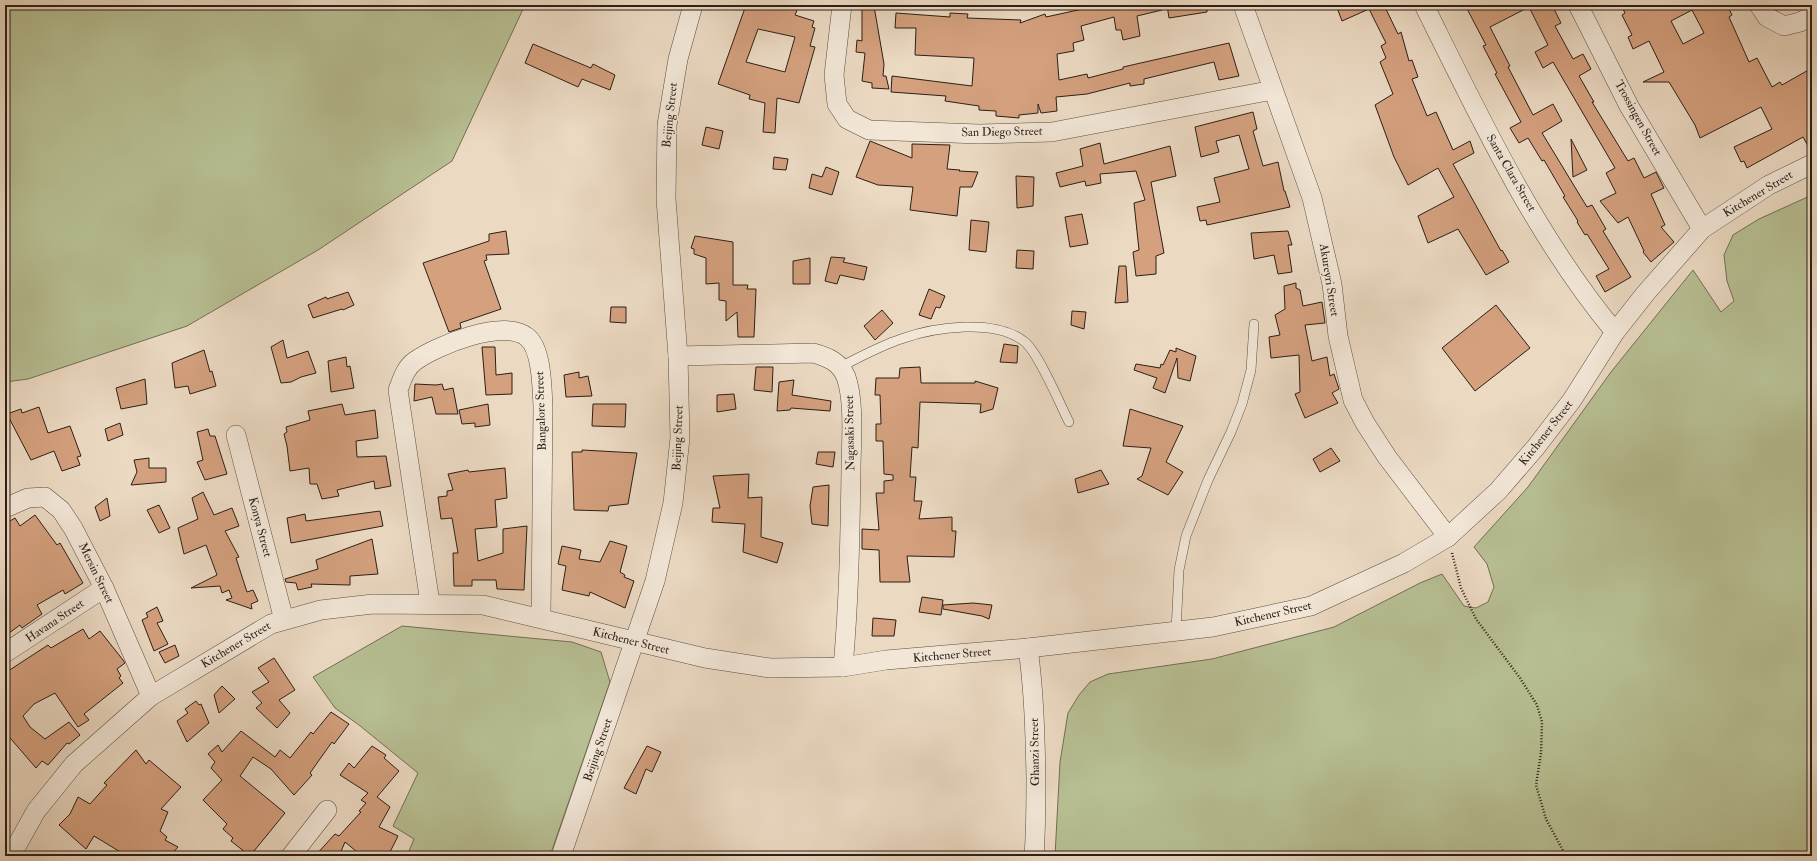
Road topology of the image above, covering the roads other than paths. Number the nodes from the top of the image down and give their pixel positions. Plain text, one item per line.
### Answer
1 (694, 5) edge
2 (842, 5) edge
3 (1243, 5) edge
4 (1424, 5) edge
5 (1578, 5) edge
6 (1759, 5) edge
7 (1812, 16) edge
8 (1273, 90) junction
9 (1812, 164) edge
10 (1702, 229) junction
11 (1254, 324) dead end
12 (1615, 332) junction
13 (678, 356) junction
14 (840, 367) junction
15 (1069, 422) dead end
16 (236, 435) dead end
17 (5, 508) edge
18 (1448, 537) junction
19 (104, 588) junction
20 (430, 603) junction
21 (540, 617) junction
22 (284, 620) junction
23 (1176, 631) junction
24 (634, 642) junction
25 (1028, 648) junction
26 (5, 653) edge
27 (843, 666) junction
28 (151, 696) junction
29 (327, 810) dead end
30 (11, 856) edge
31 (291, 856) edge
32 (561, 856) edge
33 (1034, 856) edge

1 - 13 street, Beijing Street
2 - 8 street, San Diego Street
3 - 8 street, Akureyri Street
4 - 12 street, Santa Clara Street
5 - 10 street, Trossingen Street
6 - 7 street
8 - 18 street, Akureyri Street
9 - 10 street, Kitchener Street
10 - 12 street, Kitchener Street
11 - 23 lane
12 - 18 street, Kitchener Street
13 - 14 street
13 - 24 street, Beijing Street
14 - 15 lane
14 - 27 street, Nagasaki Street
16 - 22 street, Konya Street
17 - 19 street, Mersin Street
18 - 23 street, Kitchener Street
19 - 26 street, Havana Street
19 - 28 street, Mersin Street
20 - 21 street, Kitchener Street
20 - 21 street, Bangalore Street
20 - 22 street, Kitchener Street
21 - 24 street, Kitchener Street
22 - 28 street, Kitchener Street
23 - 25 street, Kitchener Street
24 - 27 street, Kitchener Street
24 - 32 street, Beijing Street
25 - 27 street, Kitchener Street
25 - 33 street, Ghanzi Street
28 - 30 street, Kitchener Street
29 - 31 street

